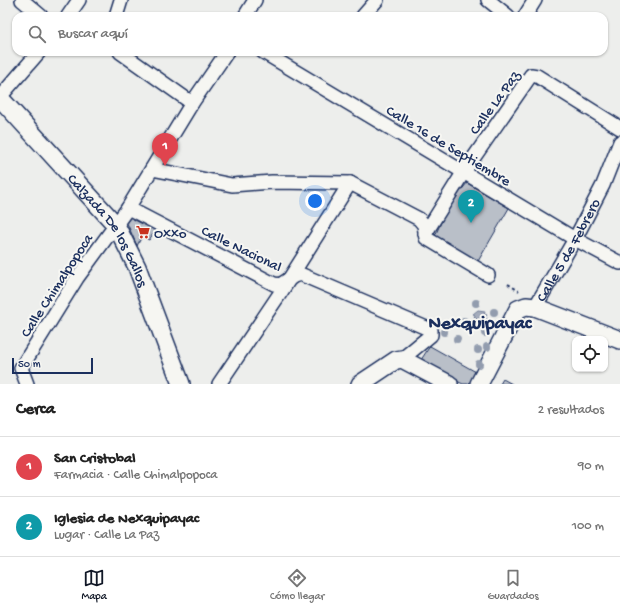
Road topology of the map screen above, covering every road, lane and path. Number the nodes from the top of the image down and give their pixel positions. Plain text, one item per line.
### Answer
1 (22, 0) edge
2 (79, 0) edge
3 (122, 0) edge
4 (255, 0) edge
5 (376, 0) edge
6 (488, 0) edge
7 (535, 0) edge
8 (36, 12) edge
9 (71, 12) edge
10 (118, 12) edge
11 (248, 12) edge
12 (366, 12) edge
13 (503, 12) edge
14 (528, 12) edge
15 (36, 56) edge
16 (126, 56) edge
17 (224, 56) edge
18 (270, 56) edge
19 (0, 97) edge
20 (192, 103) junction
21 (620, 128) edge
22 (620, 142) edge
23 (152, 169) junction
24 (463, 173) junction
25 (350, 183) junction
26 (128, 208) junction
27 (116, 225) junction
28 (425, 234) junction
29 (575, 239) junction
30 (620, 263) edge
31 (488, 275) dead end
32 (287, 281) junction
33 (508, 284) dead end
34 (519, 291) dead end
35 (535, 307) junction
36 (620, 340) edge
37 (402, 359) junction
38 (25, 380) edge
39 (181, 384) edge
40 (219, 384) edge
41 (360, 384) edge
42 (449, 384) edge
43 (479, 384) edge

1 - 8 street
2 - 9 street
3 - 10 street
4 - 11 street
5 - 12 street
6 - 13 street
7 - 14 street
15 - 19 street
16 - 20 street
17 - 20 street, Calle Chimalpopoca
18 - 24 street, Calle 16 de Septiembre
19 - 27 main road, Calzada De los Gallos
20 - 23 street, Calle Chimalpopoca
21 - 24 street, Calle La Paz
22 - 29 street, Calle 5 de Febrero
23 - 25 street
23 - 26 street, Calle Chimalpopoca
24 - 28 street, Calle La Paz
24 - 29 street, Calle 16 de Septiembre
25 - 28 street
25 - 32 street
26 - 27 street, Calle Chimalpopoca
26 - 32 street, Calle Nacional
27 - 38 street, Calle Chimalpopoca
27 - 39 main road, Calzada De los Gallos
28 - 31 street
29 - 30 street, Calle 16 de Septiembre
29 - 35 street, Calle 5 de Febrero
32 - 37 street, Calle Nacional
32 - 40 street
33 - 34 path
35 - 36 main road
35 - 43 main road, Calle 5 de Febrero
37 - 41 main road
37 - 42 main road

